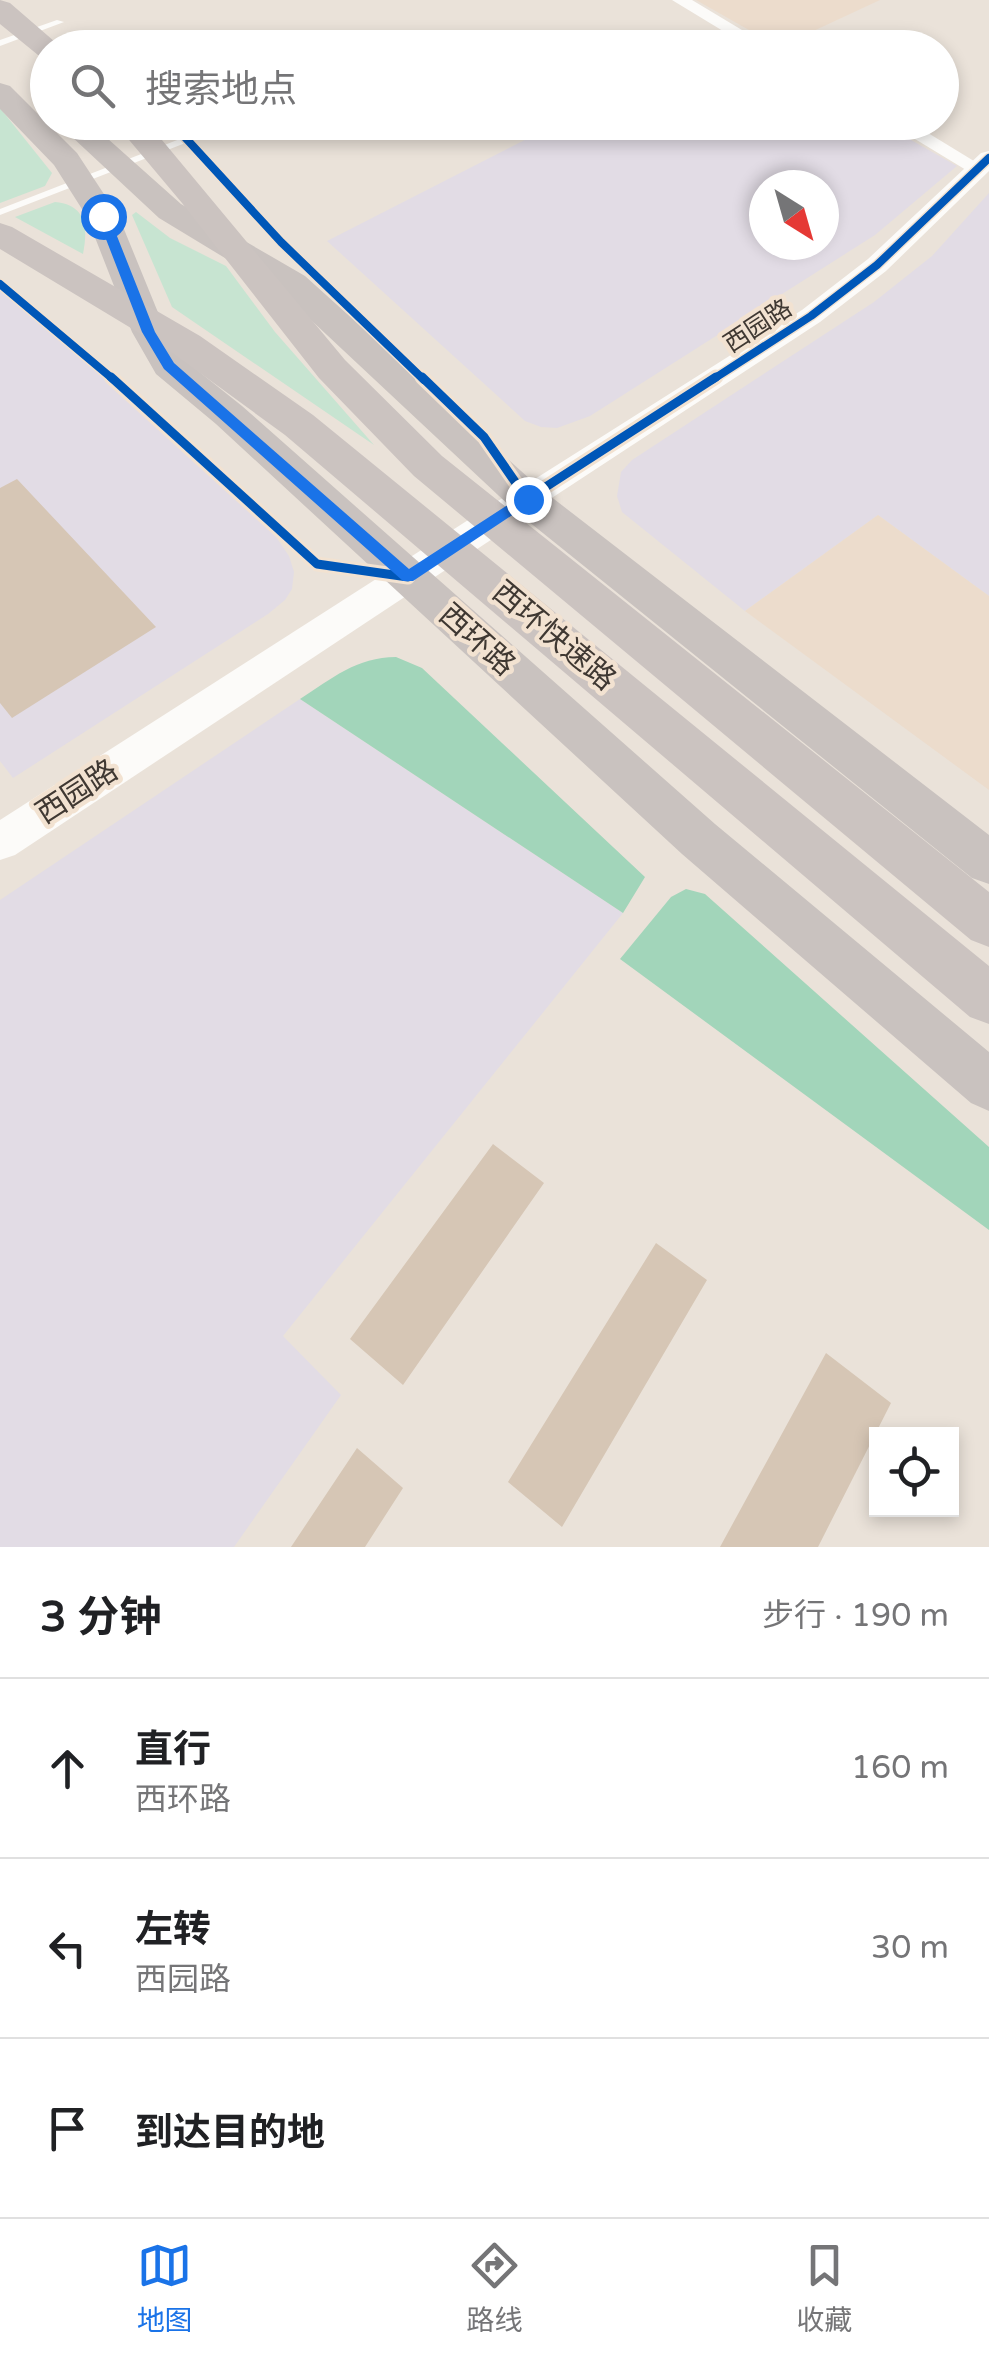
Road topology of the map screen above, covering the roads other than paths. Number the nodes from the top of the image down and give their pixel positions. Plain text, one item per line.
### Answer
1 (680, 0) edge
2 (0, 9) edge
3 (60, 22) dead end
4 (37, 30) edge
5 (732, 30) edge
6 (30, 32) edge
7 (30, 35) edge
8 (0, 43) edge
9 (0, 61) edge
10 (30, 86) edge
11 (0, 92) edge
12 (30, 121) edge
13 (48, 140) edge
14 (90, 140) edge
15 (145, 140) edge
16 (185, 140) dead end
17 (934, 140) edge
18 (984, 164) edge
19 (118, 166) junction
20 (80, 180) junction
21 (0, 212) edge
22 (0, 234) edge
23 (528, 499) junction
24 (408, 577) junction
25 (0, 842) edge
26 (989, 863) edge
27 (989, 923) edge
28 (989, 999) edge
29 (989, 1085) edge

1 - 5 street
2 - 7 highway
3 - 4 lane
6 - 8 lane
9 - 10 main road
11 - 12 main road, 西环路
13 - 20 main road, 西环路
14 - 19 main road
15 - 27 highway, 西环快速路
16 - 19 lane
17 - 18 street
18 - 23 street, 西园路
19 - 20 lane
19 - 23 main road
20 - 21 lane
20 - 24 main road, 西环路
22 - 28 highway, 西环快速路
23 - 24 main road, 西园路
23 - 26 main road
24 - 25 main road, 西园路
24 - 29 main road, 西环路

